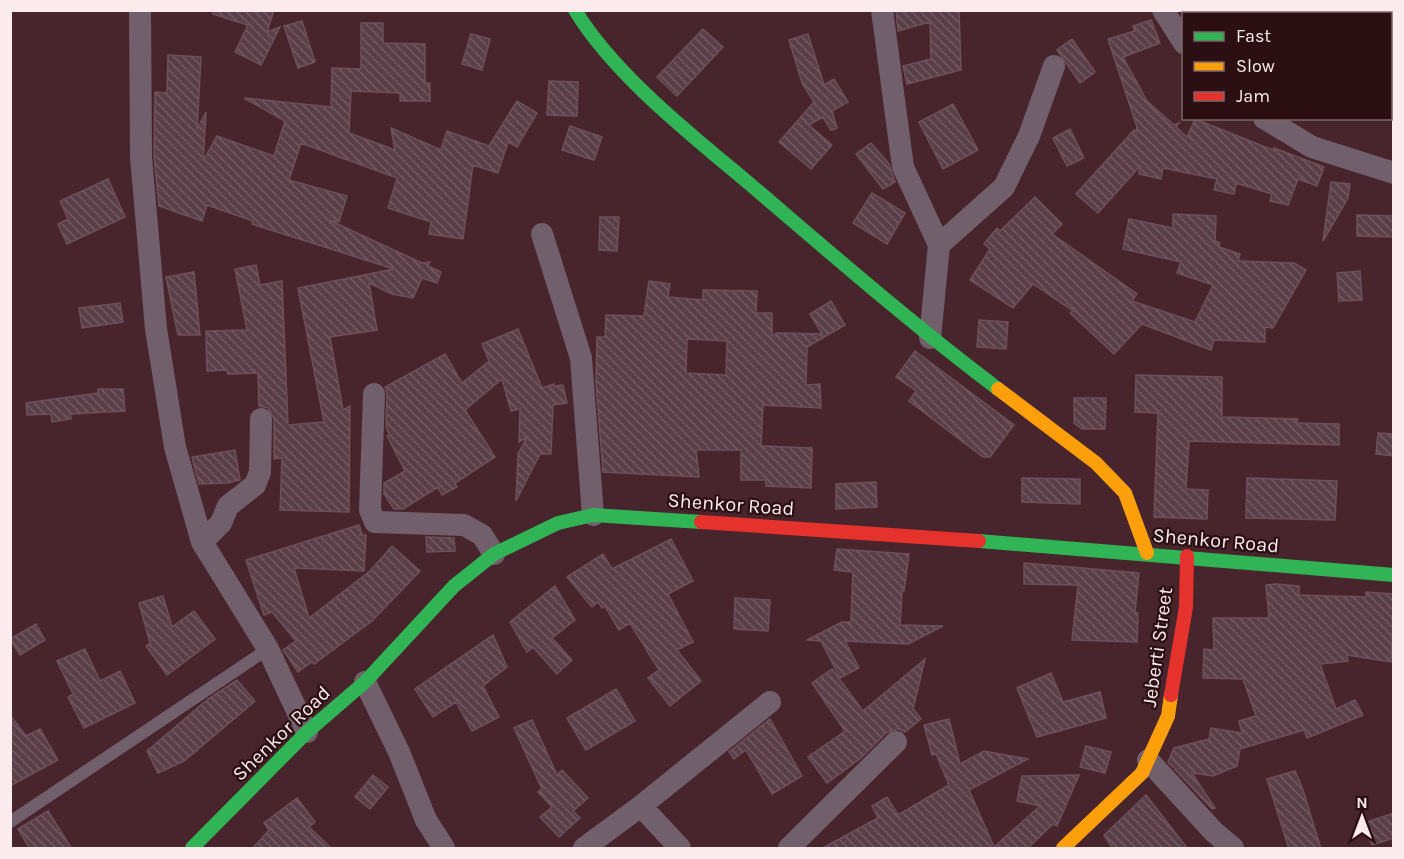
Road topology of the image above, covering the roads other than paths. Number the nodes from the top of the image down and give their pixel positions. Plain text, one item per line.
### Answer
1 (140, 10) edge
2 (575, 10) edge
3 (882, 10) edge
4 (1163, 10) edge
5 (1182, 40) edge
6 (1054, 66) dead end
7 (1267, 120) edge
8 (1394, 173) edge
9 (542, 234) dead end
10 (939, 245) junction
11 (930, 338) junction
12 (374, 394) dead end
13 (261, 419) dead end
14 (593, 515) junction
15 (202, 542) junction
16 (1147, 553) junction
17 (494, 554) junction
18 (1187, 556) junction
19 (1394, 575) edge
20 (268, 650) junction
21 (365, 682) junction
22 (770, 702) dead end
23 (308, 732) junction
24 (896, 742) dead end
25 (1148, 760) junction
26 (641, 806) junction
27 (10, 822) edge
28 (192, 849) edge
29 (444, 849) edge
30 (584, 849) edge
31 (680, 849) edge
32 (789, 849) edge
33 (1063, 849) edge
34 (1233, 849) edge

1 - 15 street
2 - 11 main road
3 - 10 street
4 - 5 street
6 - 10 street
7 - 8 street
9 - 14 street
10 - 11 street
11 - 16 main road
12 - 17 street
13 - 15 street
14 - 16 main road, Shenkor Road
14 - 17 main road, Shenkor Road
15 - 20 street
16 - 18 main road, Shenkor Road
17 - 21 main road, Shenkor Road
18 - 19 main road, Shenkor Road
18 - 25 main road, Jeberti Street
20 - 23 street
20 - 27 lane
21 - 23 main road, Shenkor Road
21 - 29 street
22 - 26 street
23 - 28 main road, Shenkor Road
24 - 32 street
25 - 33 main road, Jeberti Street
25 - 34 street
26 - 30 street
26 - 31 street

